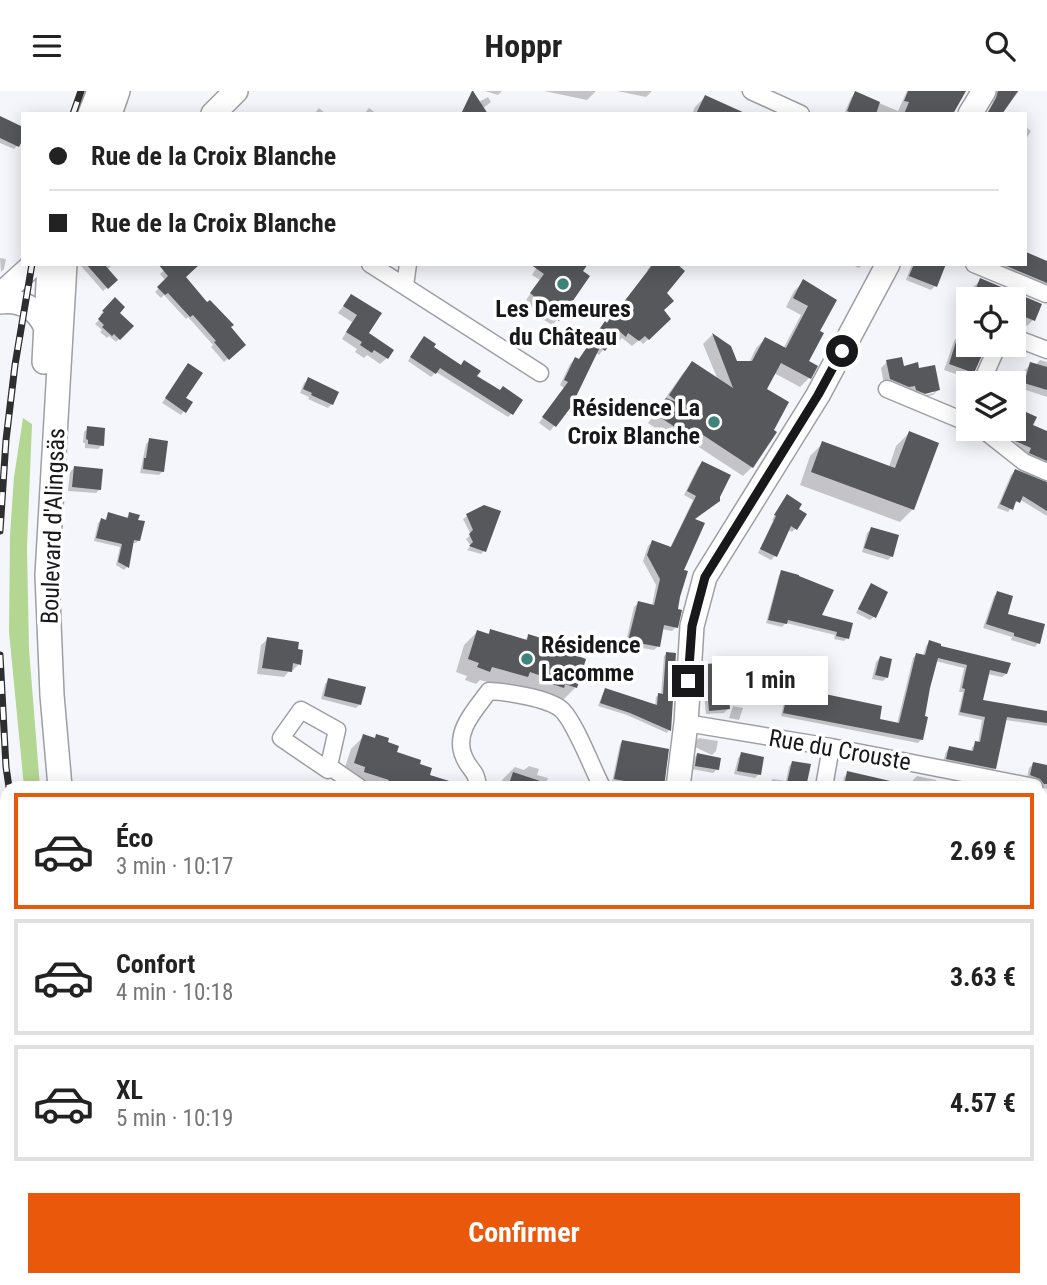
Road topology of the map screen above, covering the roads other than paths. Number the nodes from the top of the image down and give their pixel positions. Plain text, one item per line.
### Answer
1 (99, 91) edge
2 (118, 91) edge
3 (236, 91) edge
4 (751, 91) edge
5 (984, 91) edge
6 (91, 112) edge
7 (111, 112) edge
8 (215, 112) edge
9 (797, 112) edge
10 (971, 112) edge
11 (32, 266) edge
12 (49, 266) edge
13 (65, 266) edge
14 (373, 266) edge
15 (408, 266) edge
16 (887, 266) edge
17 (979, 266) edge
18 (405, 286) junction
19 (1046, 294) edge
20 (0, 295) edge
21 (0, 302) edge
22 (46, 329) junction
23 (1026, 342) edge
24 (1047, 350) edge
25 (540, 373) dead end
26 (887, 389) dead end
27 (956, 417) edge
28 (997, 441) edge
29 (1047, 472) edge
30 (686, 723) junction
31 (831, 747) junction
32 (330, 767) dead end
33 (47, 781) edge
34 (59, 781) edge
35 (350, 781) edge
36 (478, 781) edge
37 (599, 781) edge
38 (679, 781) edge
39 (825, 781) edge
40 (1004, 781) edge

1 - 6 main road
2 - 7 main road
3 - 8 main road
4 - 9 street
5 - 10 main road
11 - 20 main road
12 - 22 main road, Boulevard d'Alingsäs
13 - 34 main road, Boulevard d'Alingsäs
14 - 18 street
15 - 18 street
16 - 30 main road
17 - 19 street
18 - 25 street
21 - 22 main road
22 - 33 main road, Boulevard d'Alingsäs
23 - 24 street
26 - 27 street
28 - 29 street
30 - 31 street, Rue du Crouste
30 - 38 main road
31 - 39 street
31 - 40 street, Rue du Crouste
32 - 35 street
36 - 37 street

